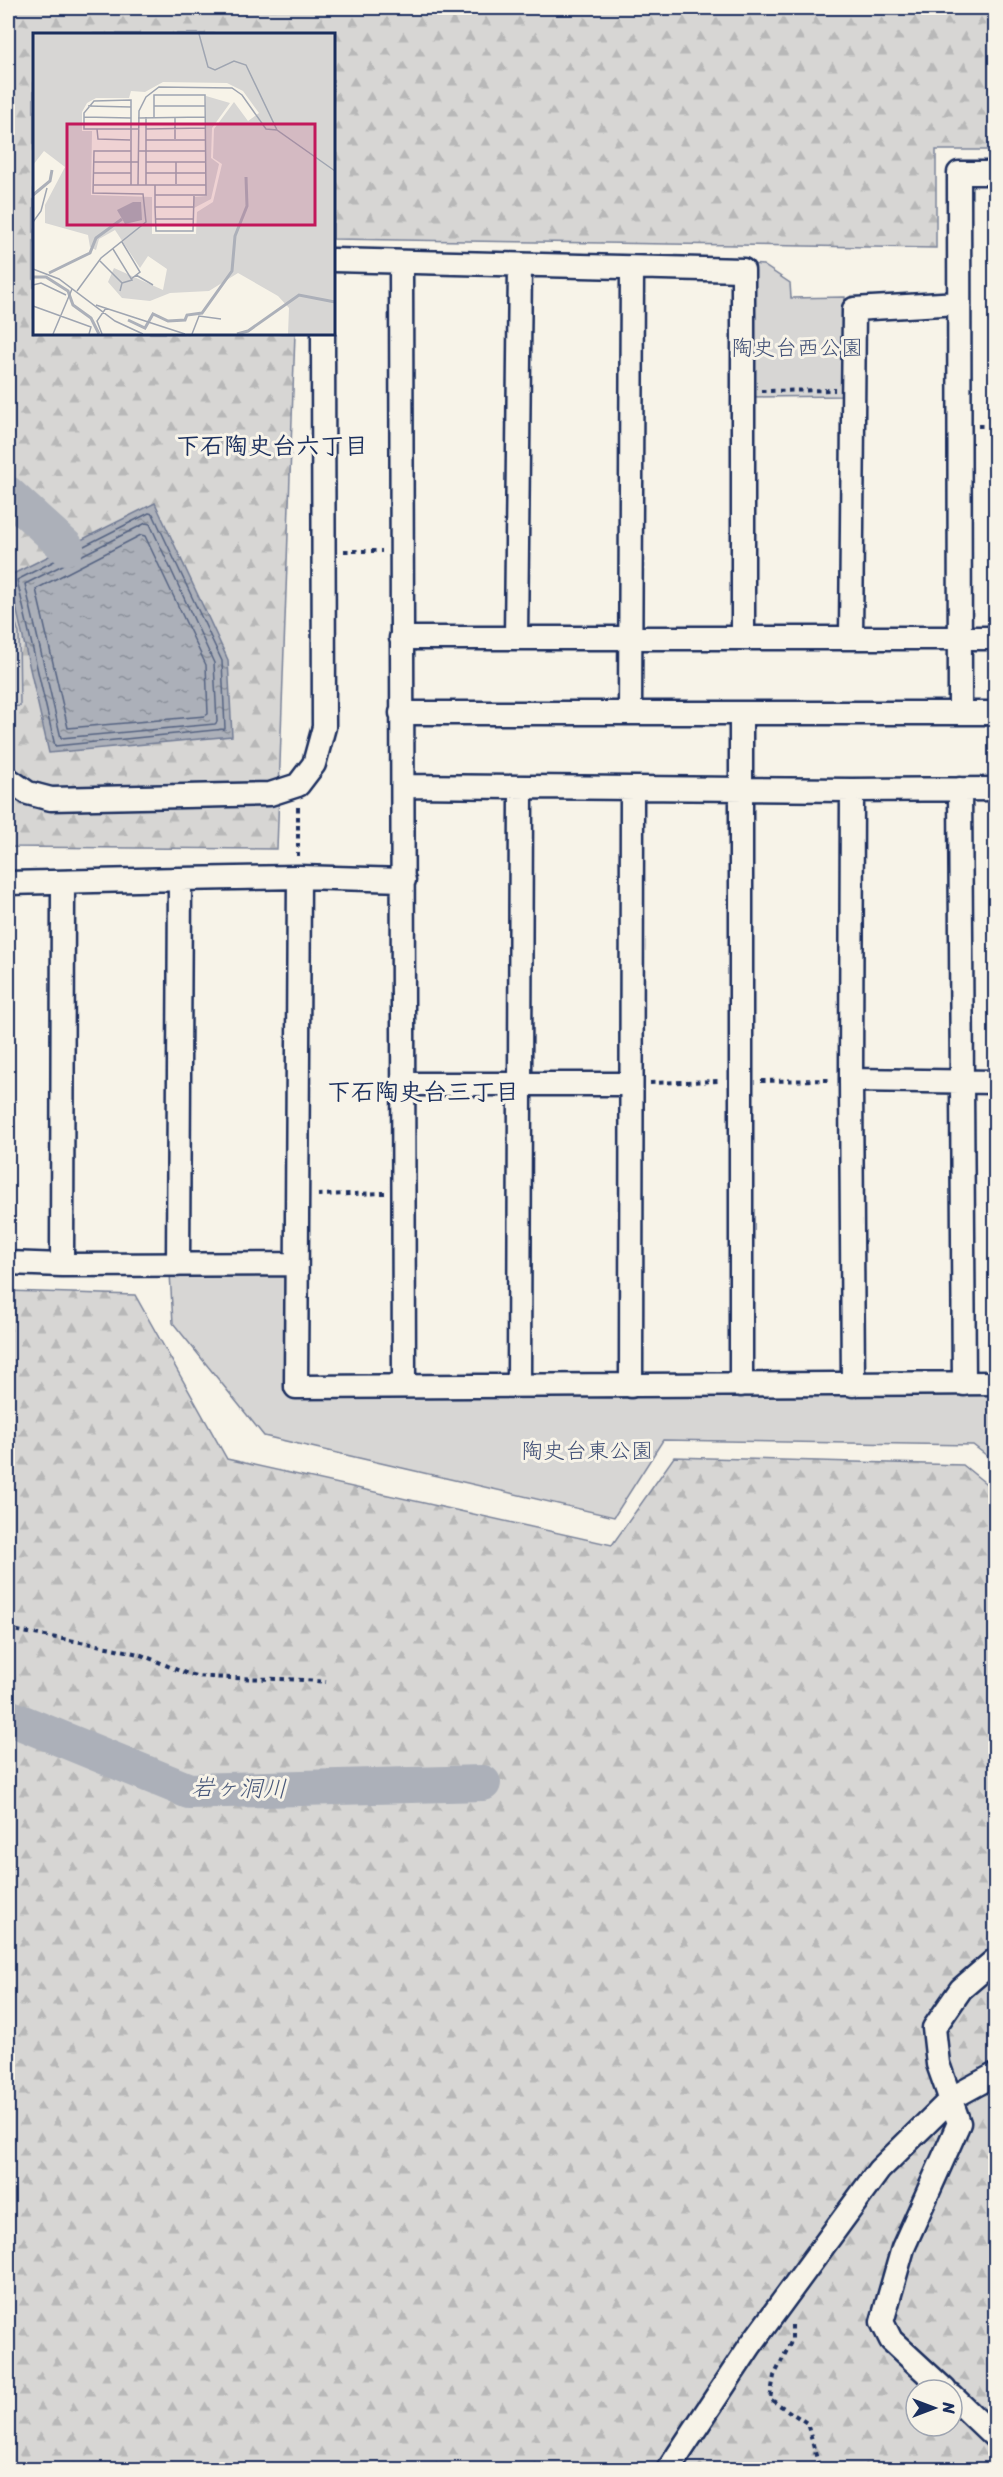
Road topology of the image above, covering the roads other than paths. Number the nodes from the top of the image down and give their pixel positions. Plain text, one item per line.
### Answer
1 (996, 173) edge
2 (334, 261) edge
3 (400, 263) junction
4 (520, 265) junction
5 (632, 268) junction
6 (959, 303) junction
7 (323, 334) edge
8 (400, 638) junction
9 (516, 638) junction
10 (629, 638) junction
11 (743, 638) junction
12 (851, 638) junction
13 (961, 638) junction
14 (996, 638) edge
15 (960, 712) junction
16 (401, 713) junction
17 (630, 713) junction
18 (741, 713) junction
19 (996, 713) edge
20 (8, 779) edge
21 (402, 786) junction
22 (521, 787) junction
23 (632, 788) junction
24 (741, 789) junction
25 (960, 789) junction
26 (996, 789) edge
27 (852, 790) junction
28 (299, 877) junction
29 (180, 879) junction
30 (404, 880) junction
31 (63, 882) junction
32 (8, 884) edge
33 (851, 1080) junction
34 (964, 1082) junction
35 (996, 1082) edge
36 (404, 1084) junction
37 (520, 1084) junction
38 (631, 1084) junction
39 (8, 1263) edge
40 (295, 1264) junction
41 (62, 1265) junction
42 (178, 1265) junction
43 (996, 1383) edge
44 (519, 1384) junction
45 (964, 1384) junction
46 (404, 1385) junction
47 (741, 1385) junction
48 (853, 1385) junction
49 (631, 1386) junction
50 (996, 1959) edge
51 (996, 2074) edge
52 (952, 2098) junction
53 (932, 2378) edge
54 (964, 2407) edge
55 (996, 2438) edge
56 (668, 2469) edge

1 - 6 street
2 - 3 street
3 - 4 street
3 - 8 street
4 - 5 street
4 - 9 street
5 - 10 street
5 - 11 street
6 - 12 street
6 - 13 street
7 - 20 street
8 - 9 street
8 - 16 street
9 - 10 street
10 - 11 street
10 - 17 street
11 - 12 street
12 - 13 street
13 - 14 street
13 - 15 street
15 - 18 street
15 - 19 street
16 - 17 street
16 - 21 street
17 - 18 street
18 - 24 street
21 - 22 street
21 - 30 street
22 - 23 street
22 - 37 street
23 - 24 street
23 - 38 street
24 - 27 street
24 - 47 street
25 - 26 street
25 - 27 street
25 - 34 street
27 - 33 street
28 - 29 street
28 - 30 street
28 - 40 street
29 - 31 street
29 - 42 street
30 - 36 street
31 - 32 street
31 - 41 street
33 - 34 street
33 - 48 street
34 - 35 street
34 - 45 street
36 - 37 street
36 - 46 street
37 - 38 street
37 - 44 street
38 - 49 street
39 - 41 street
40 - 42 street
40 - 46 street
41 - 42 street
43 - 45 street
44 - 46 street
44 - 49 street
45 - 48 street
47 - 48 street
47 - 49 street
50 - 52 street
51 - 52 street
52 - 53 street
52 - 56 street
54 - 55 street

